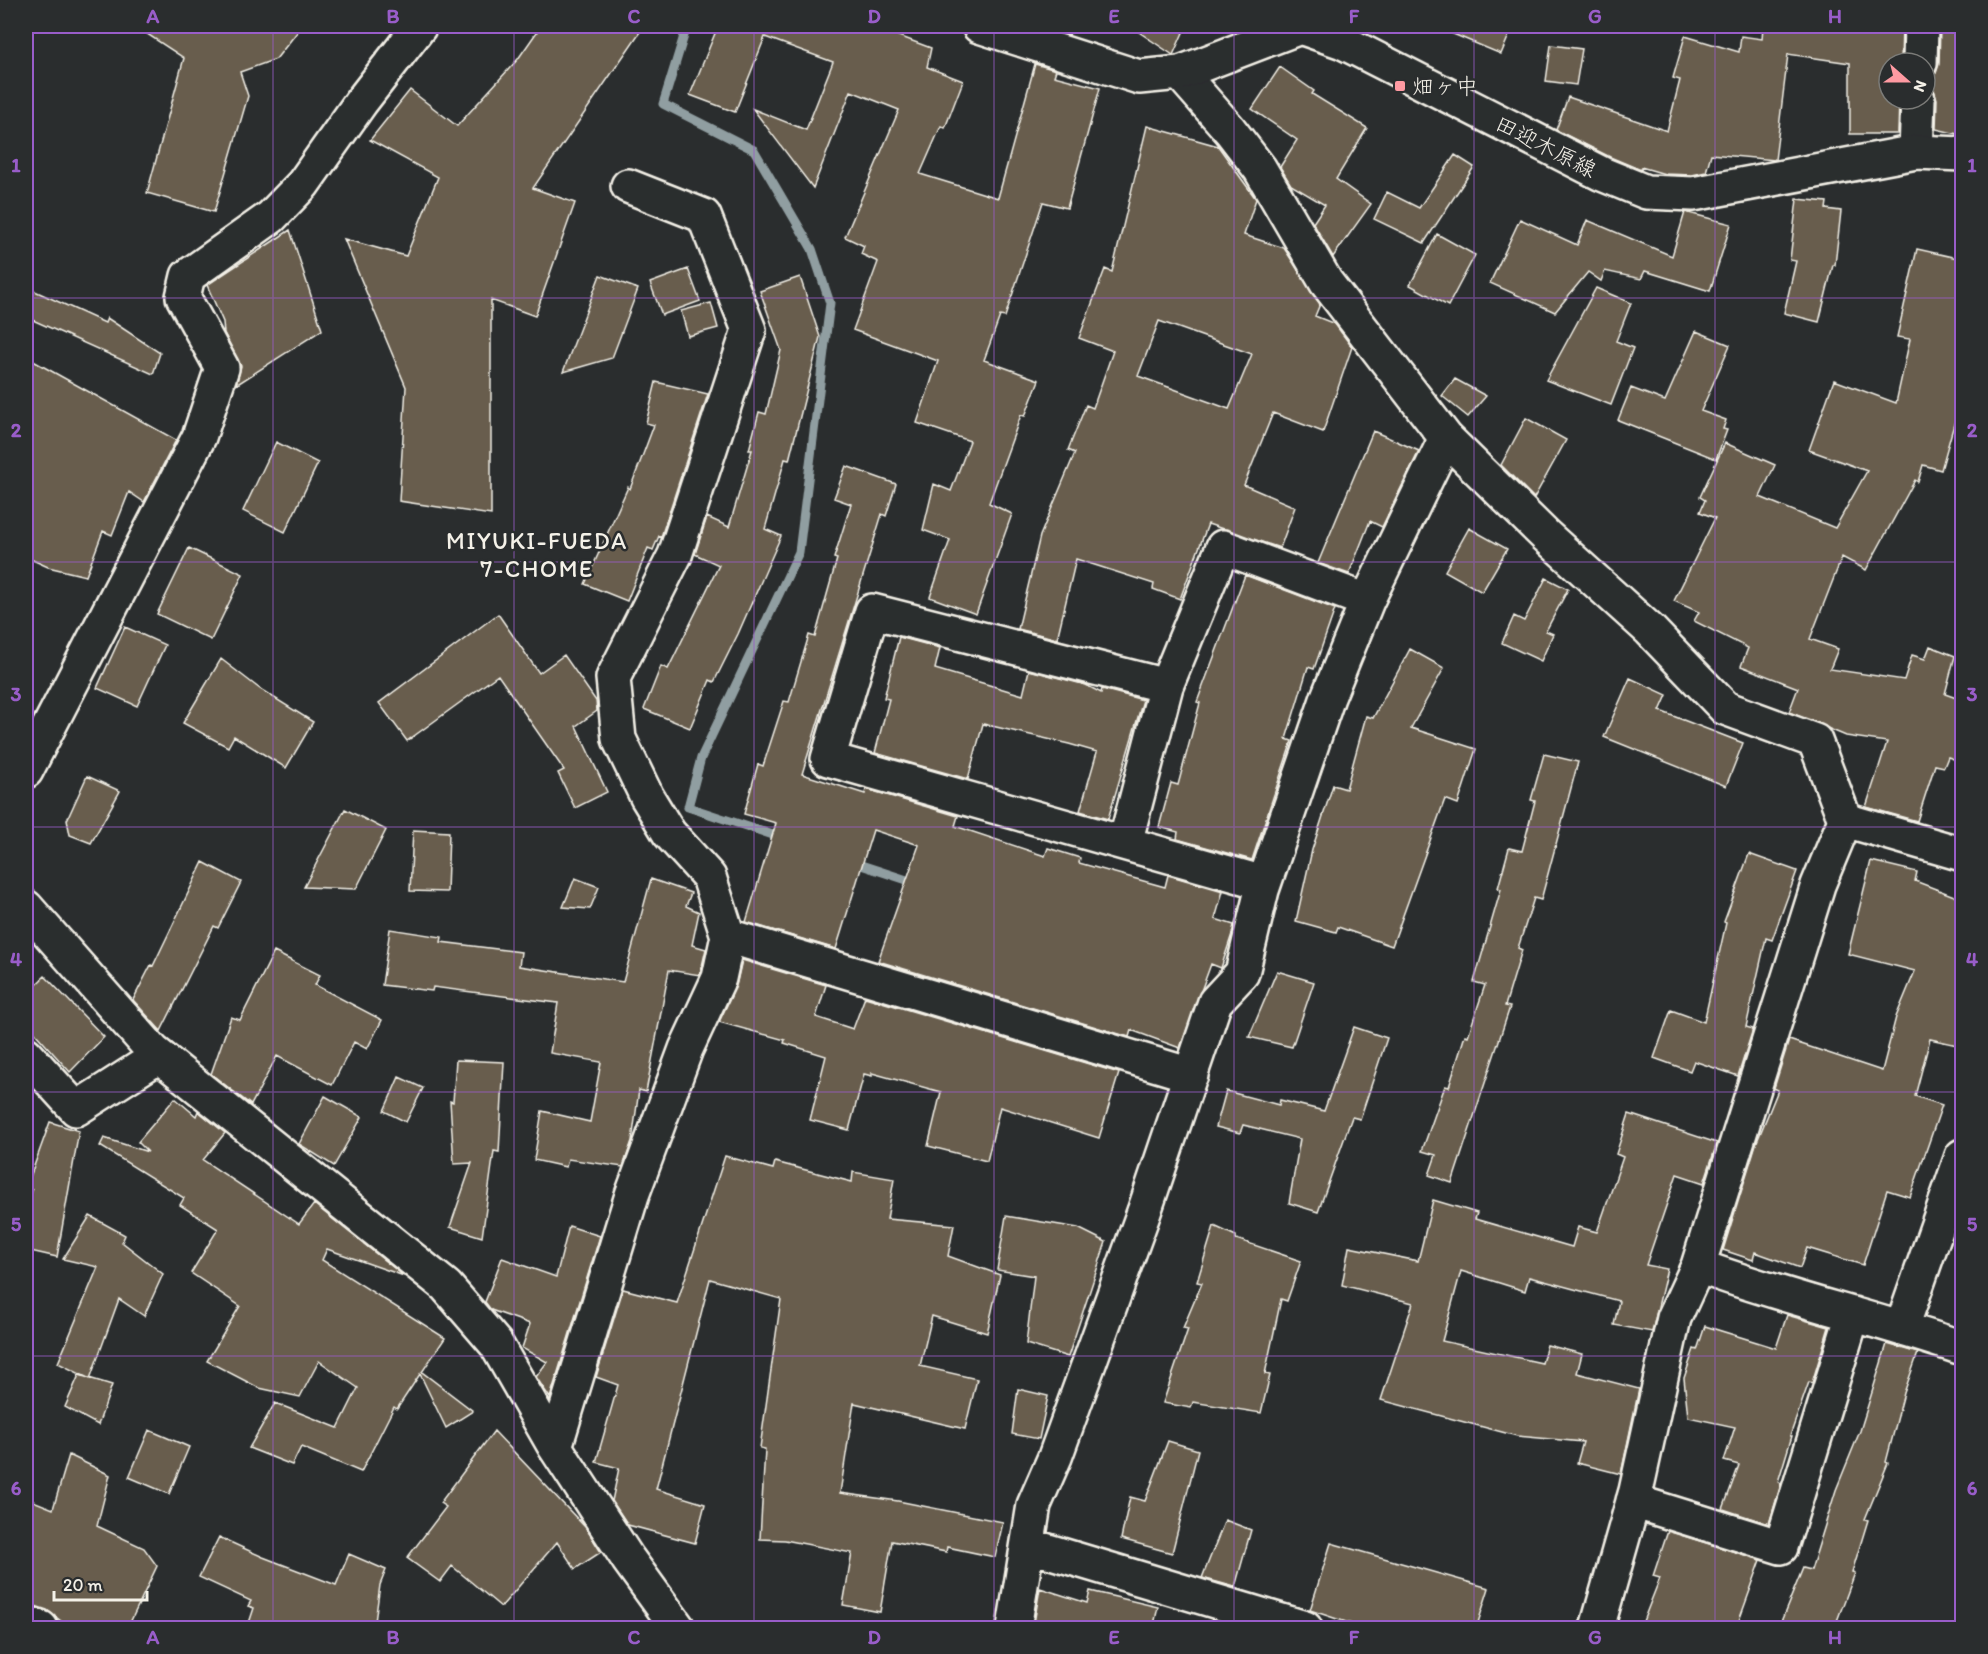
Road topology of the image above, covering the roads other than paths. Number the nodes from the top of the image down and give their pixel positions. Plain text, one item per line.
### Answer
1 (420, 26) edge
2 (980, 26) edge
3 (1921, 26) edge
4 (1920, 51) edge
5 (1180, 73) junction
6 (1918, 111) edge
7 (1916, 152) junction
8 (1962, 154) edge
9 (628, 186) dead end
10 (1446, 438) junction
11 (1367, 601) junction
12 (1166, 686) junction
13 (26, 771) edge
14 (1845, 820) junction
15 (1125, 843) junction
16 (1962, 854) edge
17 (1264, 883) junction
18 (26, 907) edge
19 (728, 936) junction
20 (26, 1054) edge
21 (159, 1056) junction
22 (1191, 1075) junction
23 (1962, 1156) edge
24 (1698, 1266) junction
25 (1853, 1314) junction
26 (1902, 1327) junction
27 (1962, 1348) edge
28 (555, 1447) junction
29 (1633, 1501) junction
30 (1028, 1545) junction
31 (26, 1623) edge
32 (41, 1629) edge
33 (678, 1629) edge
34 (1014, 1629) edge
35 (1305, 1629) edge
36 (1597, 1629) edge

1 - 13 street
2 - 5 street, 田迎木原線
3 - 4 street
5 - 7 street, 田迎木原線
5 - 10 street
6 - 7 street
7 - 8 street, 田迎木原線
9 - 19 street
10 - 11 street
10 - 14 street
11 - 12 street
11 - 17 street
12 - 15 street
12 - 15 street
14 - 16 street
14 - 24 street
15 - 17 street
17 - 22 street
18 - 21 street
19 - 22 street
19 - 28 street
20 - 21 street
21 - 28 street
22 - 30 street
23 - 26 street
24 - 25 street
24 - 29 street
25 - 26 street
25 - 29 street
26 - 27 street
28 - 33 street
29 - 36 street
30 - 34 street
30 - 35 street
31 - 32 street

